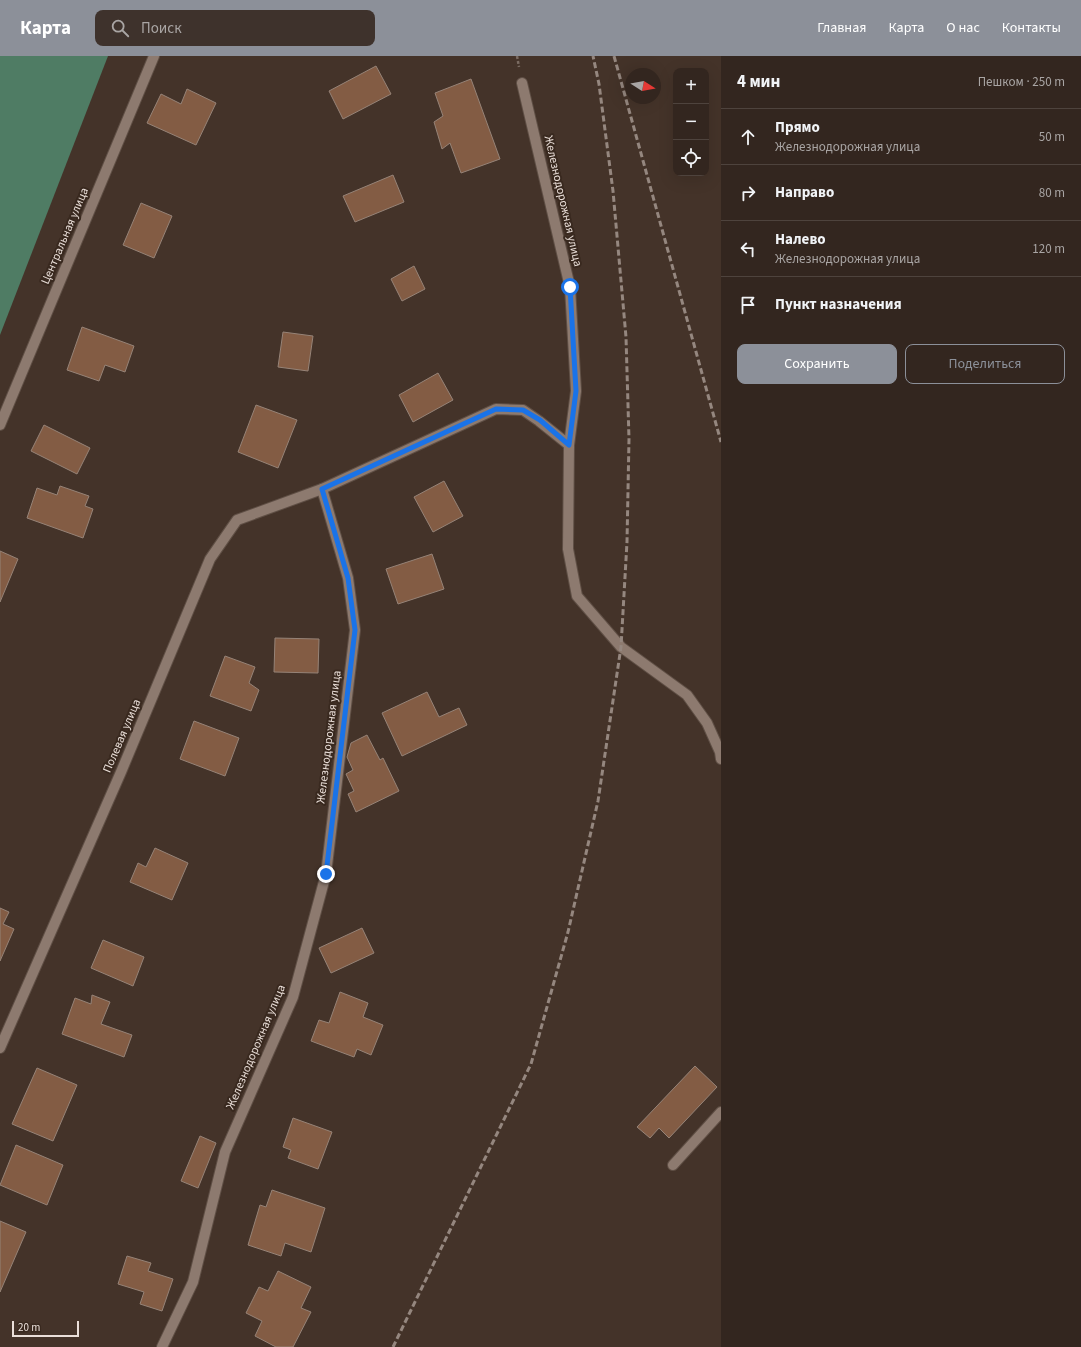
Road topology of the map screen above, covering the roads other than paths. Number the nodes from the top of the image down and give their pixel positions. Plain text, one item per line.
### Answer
1 (154, 56) edge
2 (522, 83) dead end
3 (0, 425) edge
4 (569, 445) junction
5 (322, 489) junction
6 (721, 759) edge
7 (0, 1048) edge
8 (721, 1112) edge
9 (673, 1165) dead end
10 (162, 1347) edge

1 - 3 street, Центральная улица
2 - 4 street, Железнодорожная улица
4 - 5 street, Полевая улица
4 - 6 street, Железнодорожная улица
5 - 7 street, Полевая улица
5 - 10 street, Железнодорожная улица
8 - 9 street

